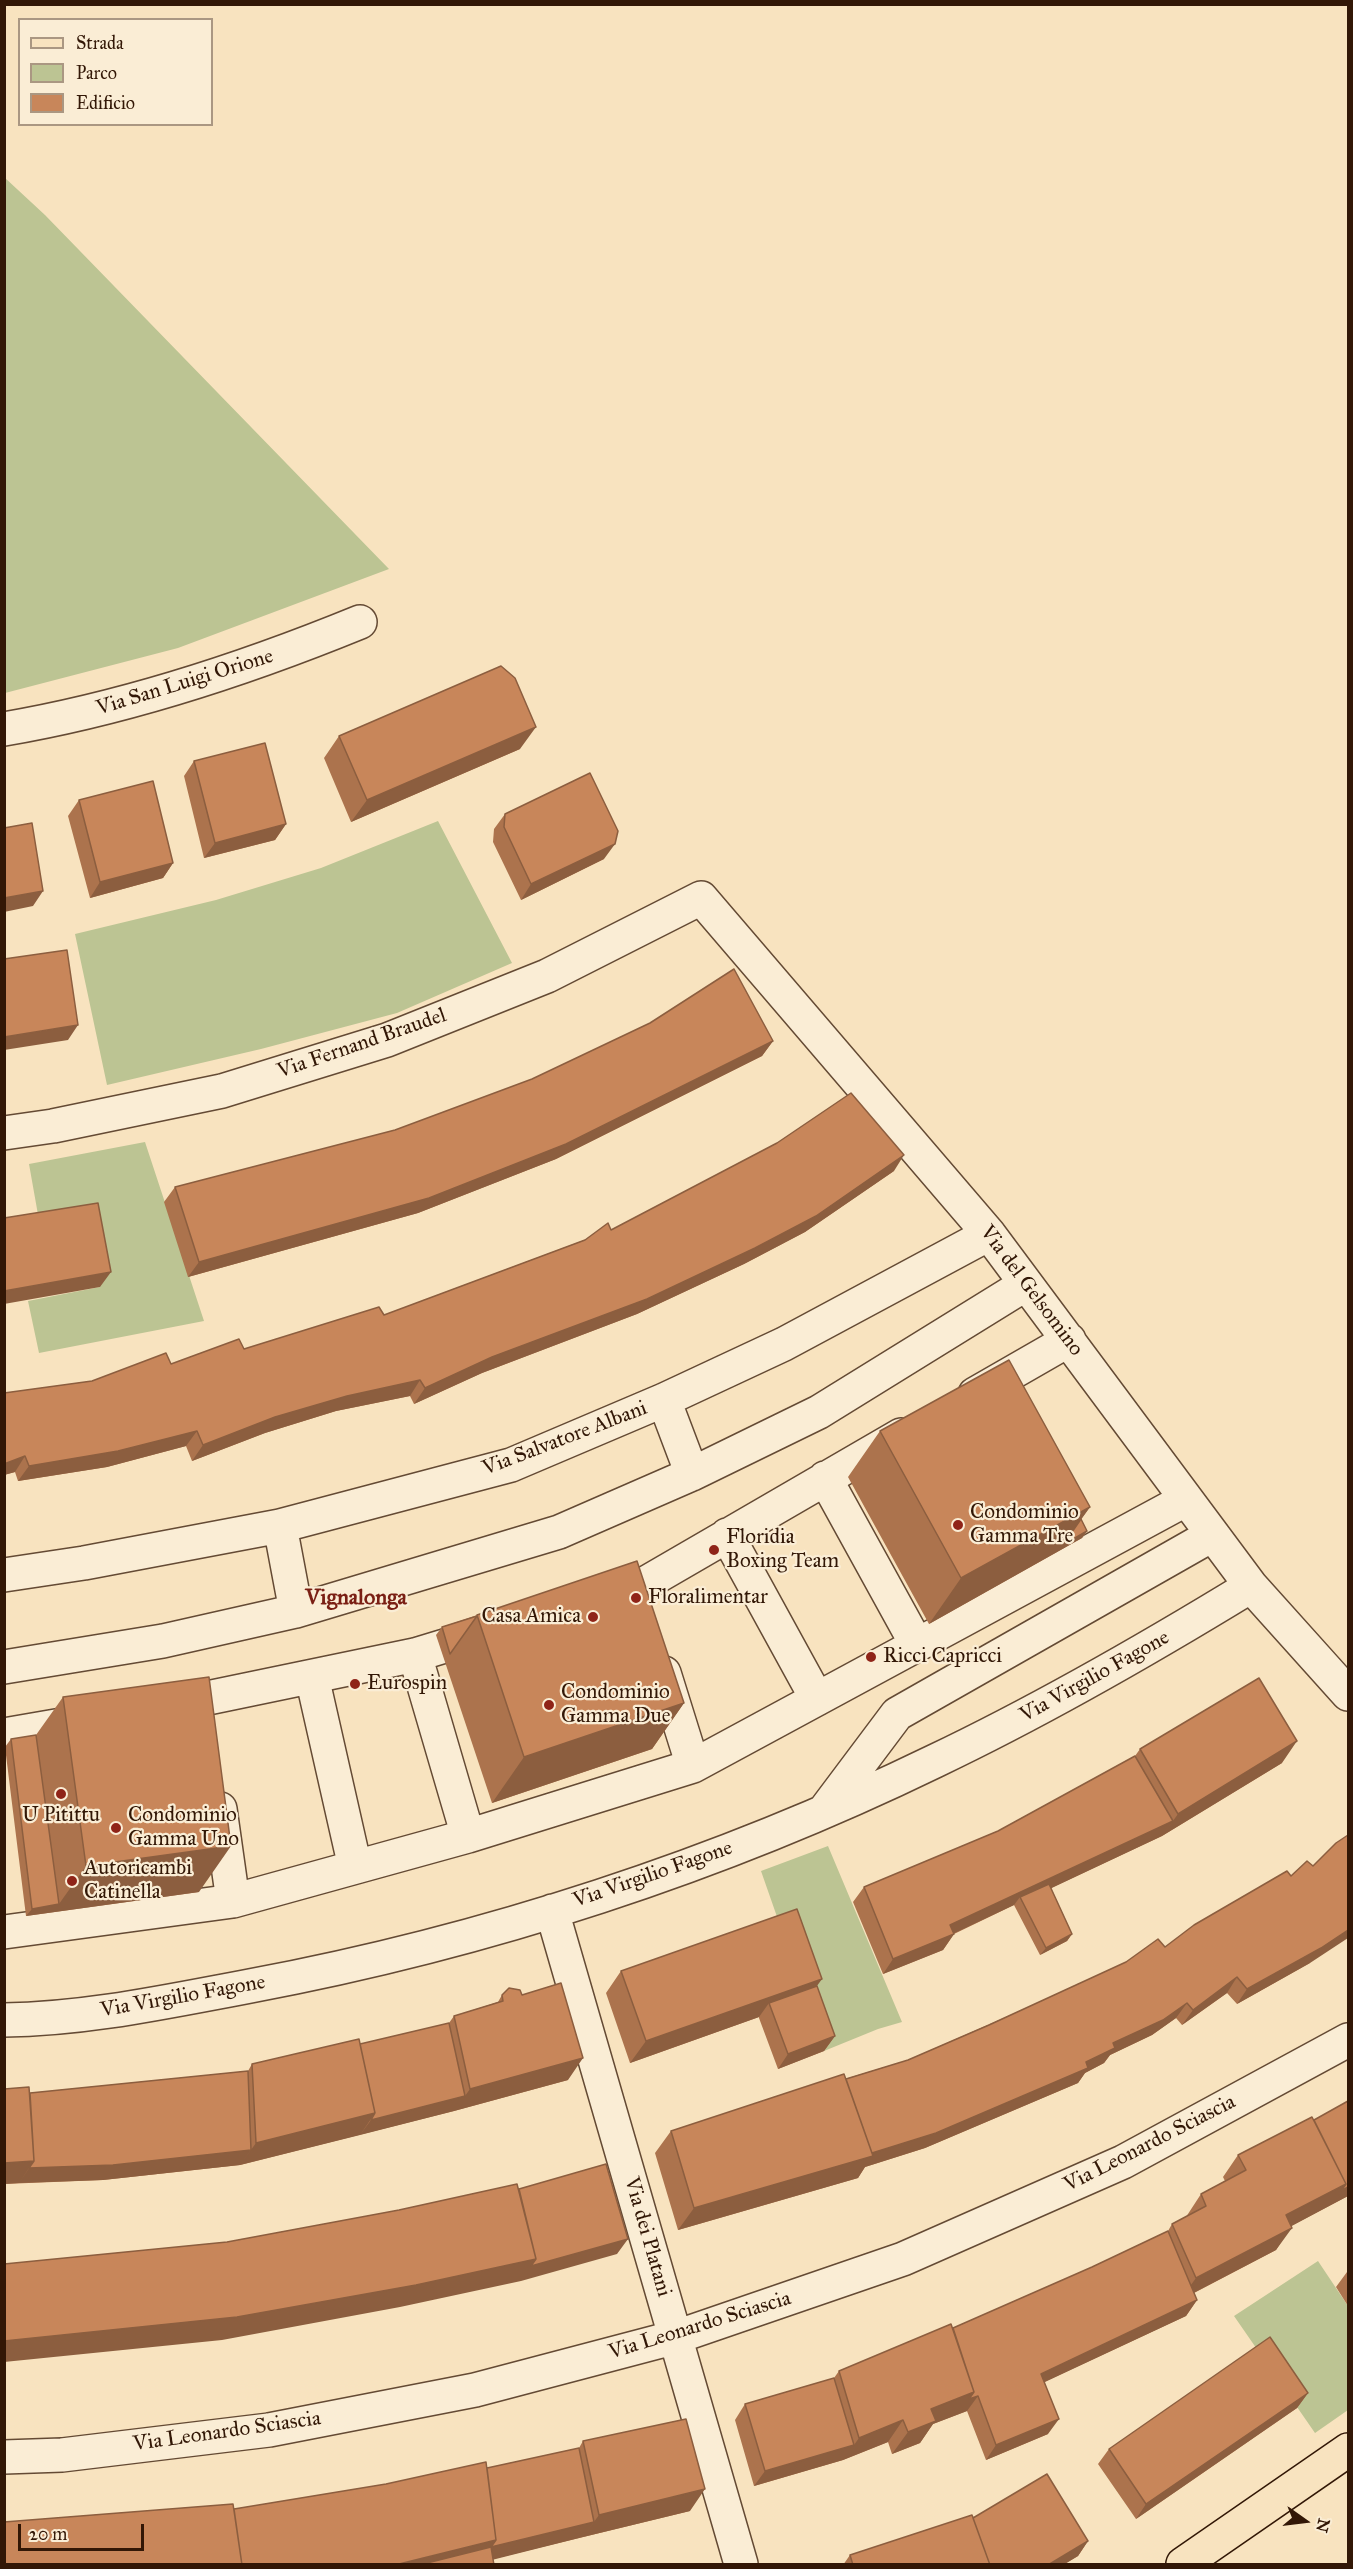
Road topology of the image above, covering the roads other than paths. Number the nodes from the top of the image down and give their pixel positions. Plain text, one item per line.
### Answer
1 (360, 622) dead end
2 (4, 729) edge
3 (701, 898) joint
4 (4, 1133) edge
5 (989, 1234) junction
6 (1026, 1284) junction
7 (1069, 1340) junction
8 (664, 1400) junction
9 (692, 1474) junction
10 (825, 1478) junction
11 (1185, 1500) junction
12 (280, 1526) junction
13 (727, 1535) junction
14 (1212, 1535) junction
15 (4, 1575) edge
16 (1251, 1586) junction
17 (639, 1587) junction
18 (569, 1609) edge
19 (296, 1611) junction
20 (515, 1625) edge
21 (917, 1645) junction
22 (415, 1655) junction
23 (4, 1667) edge
24 (312, 1677) junction
25 (1348, 1694) edge
26 (817, 1699) junction
27 (4, 1735) edge
28 (693, 1766) junction
29 (217, 1783) edge
30 (824, 1812) junction
31 (468, 1836) junction
32 (355, 1867) junction
33 (233, 1901) junction
34 (552, 1911) junction
35 (4, 1932) edge
36 (4, 2020) edge
37 (1348, 2040) edge
38 (676, 2337) junction
39 (1348, 2450) edge
40 (4, 2457) edge
41 (1348, 2475) edge
42 (739, 2564) edge
43 (1183, 2565) edge
44 (1220, 2565) edge

1 - 2 street, Via San Luigi Orione
3 - 4 street, Via Fernand Braudel
3 - 5 street, Via del Gelsomino
5 - 6 street, Via del Gelsomino
5 - 8 street, Via Salvatore Albani
6 - 7 street, Via del Gelsomino
6 - 9 street
7 - 10 street
7 - 11 street, Via del Gelsomino
8 - 9 street
8 - 12 street, Via Salvatore Albani
9 - 19 street
10 - 13 street
10 - 21 street
11 - 14 street, Via del Gelsomino
11 - 21 street
12 - 15 street, Via Salvatore Albani
12 - 19 street
13 - 17 street
13 - 26 street
14 - 16 street, Via del Gelsomino
14 - 30 street
16 - 25 street, Via del Gelsomino
16 - 30 street, Via Virgilio Fagone
17 - 18 street
17 - 28 street
19 - 23 street
20 - 22 street
21 - 26 street
22 - 24 street
22 - 31 street
24 - 27 street
24 - 32 street
26 - 28 street
28 - 31 street
29 - 33 street
30 - 34 street, Via Virgilio Fagone
31 - 32 street
32 - 33 street
33 - 35 street
34 - 36 street, Via Virgilio Fagone
34 - 38 street, Via dei Platani
37 - 38 street, Via Leonardo Sciascia
38 - 40 street, Via Leonardo Sciascia
38 - 42 street, Via dei Platani
39 - 43 main road
41 - 44 main road

